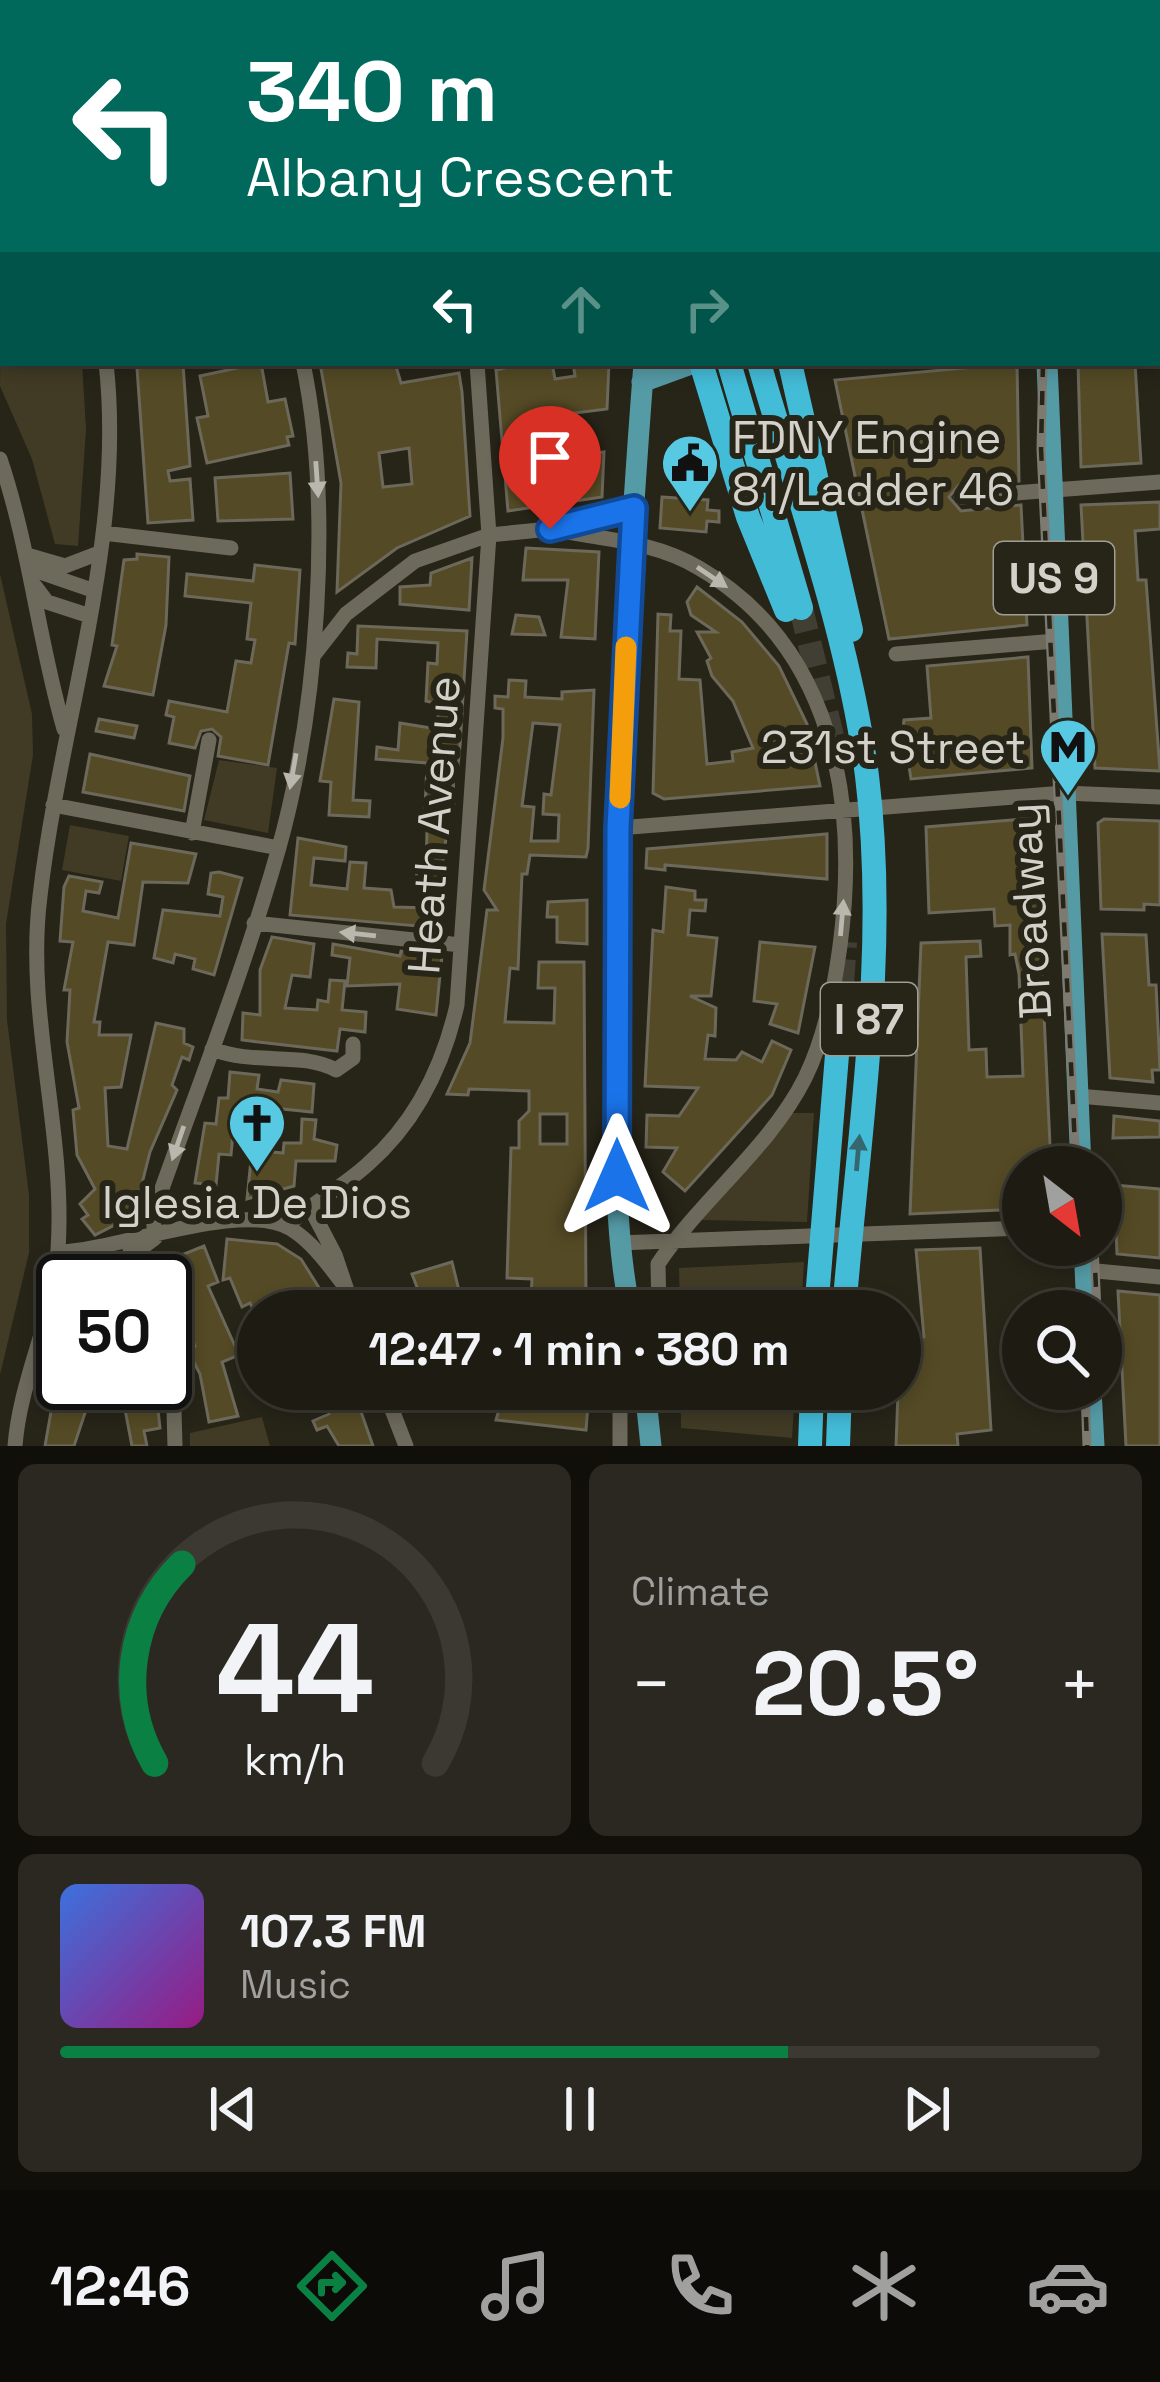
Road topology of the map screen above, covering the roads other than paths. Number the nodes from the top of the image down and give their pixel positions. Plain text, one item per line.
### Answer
1 (106, 366) edge
2 (303, 366) edge
3 (477, 366) edge
4 (679, 366) edge
5 (698, 366) edge
6 (730, 366) edge
7 (760, 366) edge
8 (791, 366) edge
9 (1047, 366) edge
10 (643, 372) edge
11 (0, 459) edge
12 (1160, 482) edge
13 (1050, 488) junction
14 (961, 496) dead end
15 (634, 508) junction
16 (550, 529) junction
17 (103, 532) junction
18 (489, 535) junction
19 (632, 542) junction
20 (231, 548) dead end
21 (99, 553) junction
22 (31, 570) junction
23 (92, 590) junction
24 (87, 616) junction
25 (788, 618) junction
26 (1056, 641) junction
27 (896, 654) dead end
28 (314, 656) junction
29 (859, 726) junction
30 (65, 734) junction
31 (209, 740) dead end
32 (1064, 794) junction
33 (1160, 796) edge
34 (53, 805) junction
35 (835, 812) junction
36 (618, 828) junction
37 (192, 833) junction
38 (279, 848) junction
39 (254, 923) junction
40 (461, 945) junction
41 (353, 1044) dead end
42 (212, 1049) junction
43 (837, 1055) tunnel mouth
44 (1078, 1096) junction
45 (1160, 1103) edge
46 (1080, 1146) edge
47 (310, 1207) junction
48 (287, 1226) junction
49 (1002, 1228) edge
50 (155, 1238) junction
51 (674, 1240) junction
52 (618, 1243) junction
53 (129, 1251) junction
54 (58, 1252) joint
55 (126, 1254) edge
56 (130, 1254) edge
57 (1085, 1266) edge
58 (1085, 1270) junction
59 (1160, 1277) edge
60 (343, 1284) junction
61 (626, 1286) junction
62 (345, 1290) edge
63 (625, 1290) edge
64 (627, 1290) edge
65 (659, 1290) edge
66 (818, 1290) edge
67 (846, 1290) edge
68 (1086, 1290) edge
69 (36, 1358) edge
70 (174, 1410) edge
71 (392, 1410) edge
72 (620, 1410) edge
73 (647, 1410) edge
74 (811, 1410) edge
75 (839, 1410) edge
76 (1092, 1410) edge
77 (15, 1446) edge
78 (175, 1446) edge
79 (406, 1446) edge
80 (620, 1446) edge
81 (651, 1446) edge
82 (810, 1446) edge
83 (838, 1446) edge
84 (1094, 1446) edge

1 - 17 street
2 -> 28 street
3 - 18 street, Heath Avenue
4 - 10 main road
5 - 25 highway
6 - 25 highway
7 - 29 highway, I 87
8 - 29 highway
9 - 13 main road, Broadway / US 9
10 - 15 main road
11 - 22 street
12 - 13 street
13 - 14 street
13 - 26 main road, Broadway / US 9
15 - 16 street
15 - 19 main road
16 - 18 street
16 - 19 street
17 - 20 street
17 - 21 street
18 - 28 street
18 - 40 street, Heath Avenue
19 -> 25 street
19 - 36 main road
21 - 22 street
21 - 23 street
22 - 23 street
22 - 24 street
22 - 30 street
23 - 24 street
24 - 30 street
25 - 35 street
26 - 27 street
26 - 32 main road, Broadway / US 9
28 -> 38 street
67 -> 29 highway, I 87
30 - 34 street
31 - 37 street
32 - 33 street
32 - 35 street
32 - 44 main road, Broadway / US 9
34 - 37 street
34 - 54 street
35 - 36 street
51 -> 35 street
36 - 52 main road
37 - 38 street
38 - 39 street
40 -> 39 street
39 - 42 street
40 - 47 street, Heath Avenue
41 - 42 street
42 -> 50 street
43 - 66 highway, I 87
44 - 45 street
44 - 46 main road, Broadway / US 9
47 - 48 street, Heath Avenue
47 - 60 street
48 - 50 street
48 - 60 street
49 - 51 street
50 - 53 street
51 - 52 street
51 - 65 street
52 - 61 main road
53 - 54 street
53 - 55 street
53 - 56 street
57 - 58 main road
58 - 59 street
58 - 68 main road
60 - 62 street
61 - 63 street
61 - 64 main road
69 - 77 street
70 - 78 street
71 - 79 street
72 - 80 street
73 - 81 main road
74 - 82 highway
75 - 83 highway
76 - 84 main road

